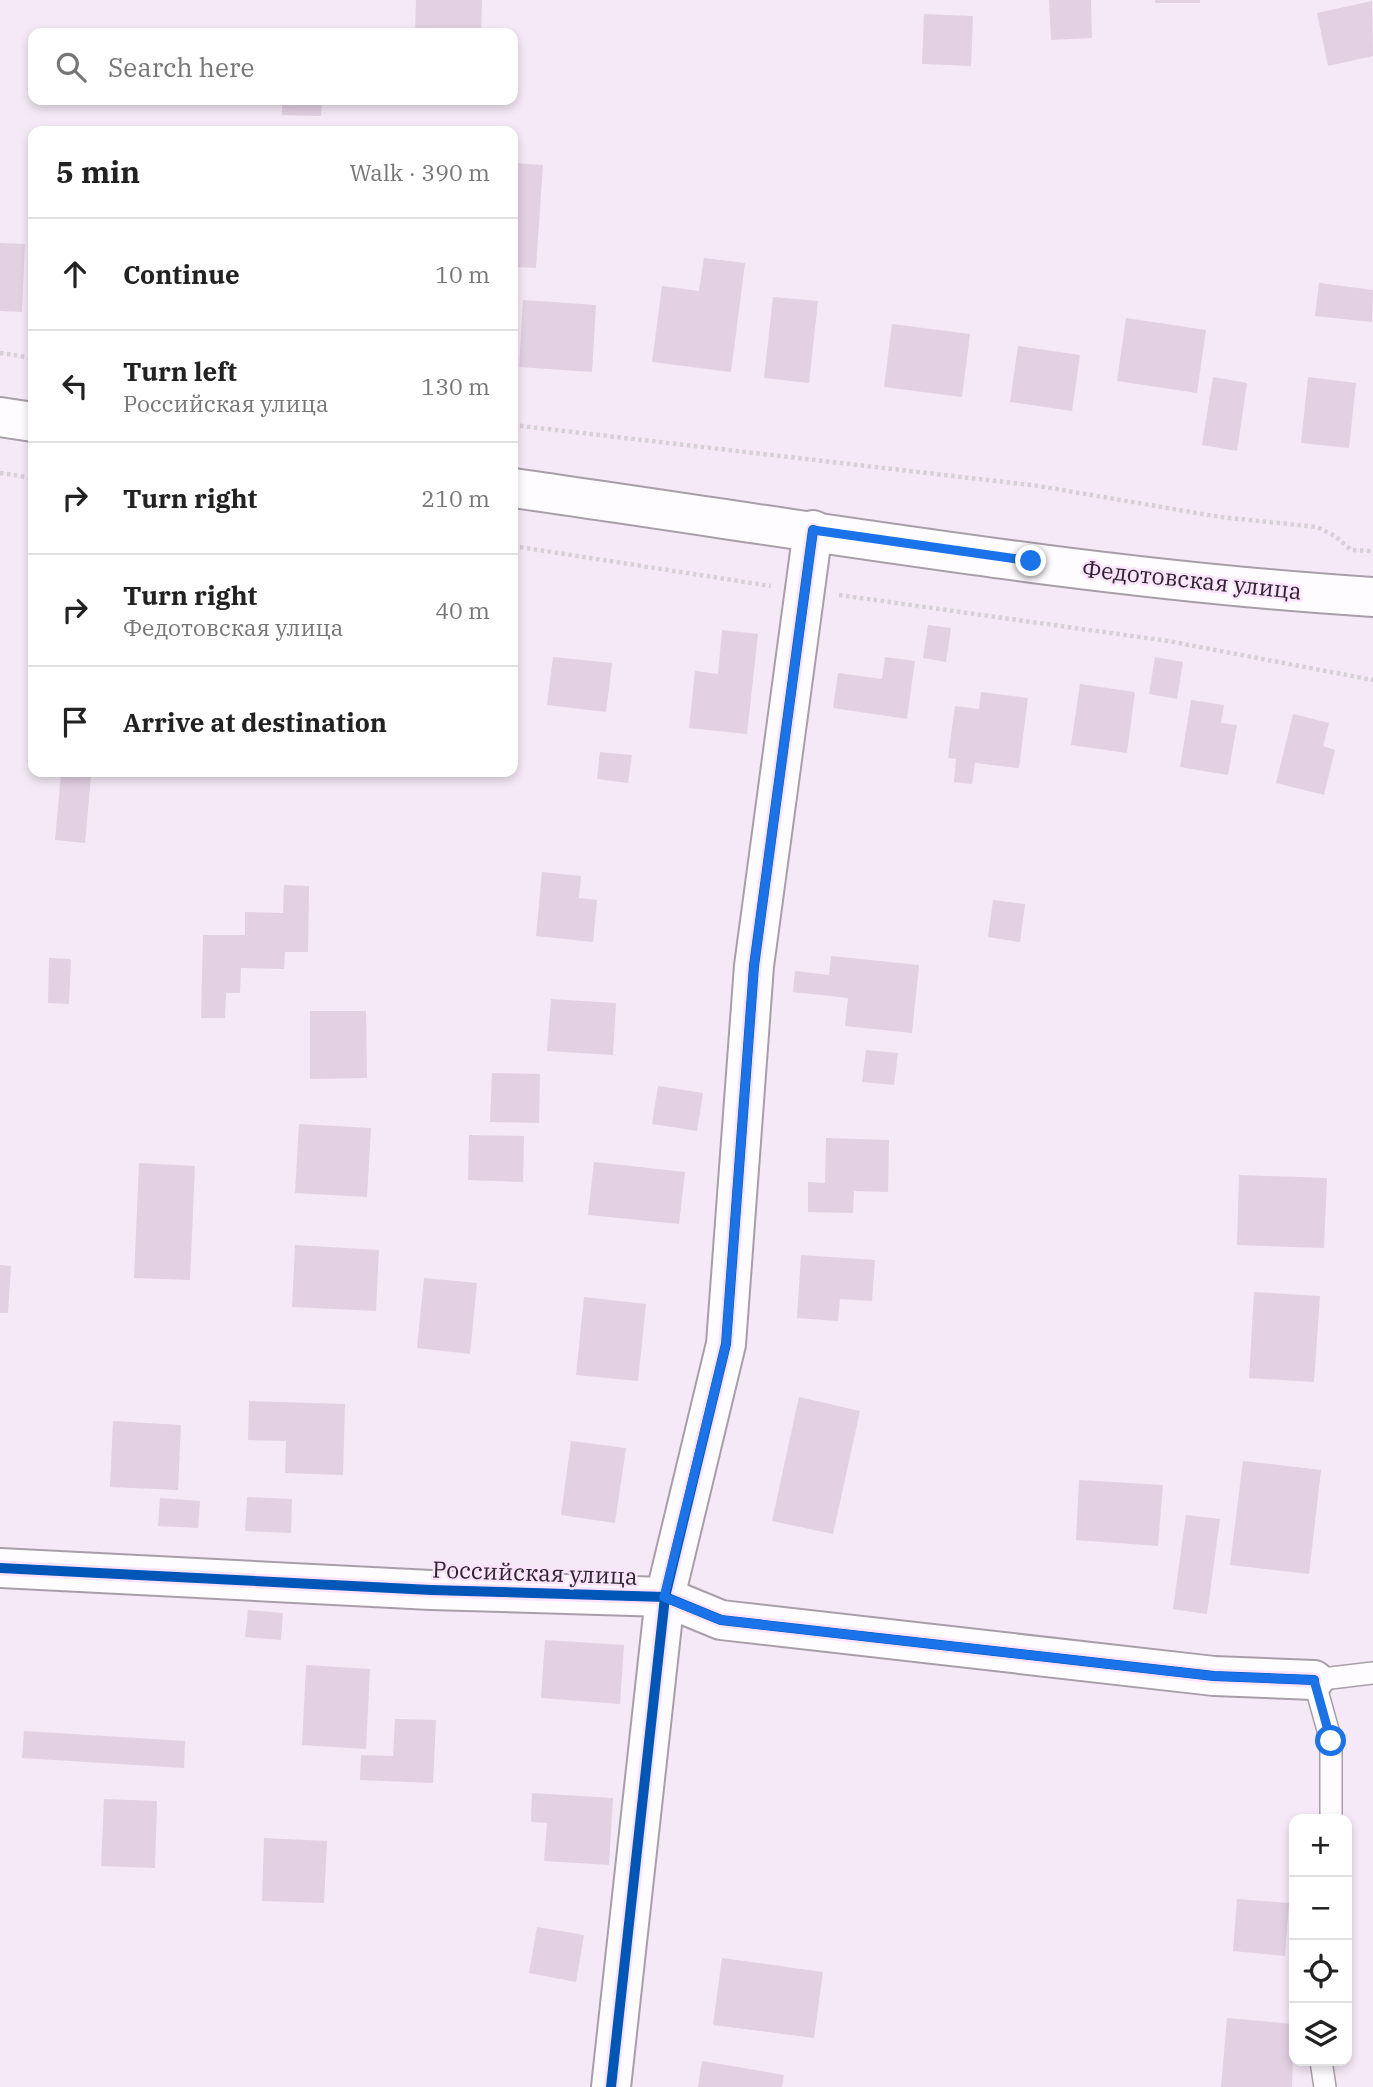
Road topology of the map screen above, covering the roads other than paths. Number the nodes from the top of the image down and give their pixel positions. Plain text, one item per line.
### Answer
1 (0, 417) edge
2 (28, 421) edge
3 (518, 489) edge
4 (813, 530) junction
5 (1373, 597) edge
6 (0, 1568) edge
7 (664, 1597) junction
8 (1373, 1672) edge
9 (1314, 1680) junction
10 (1331, 1814) edge
11 (1322, 2066) edge
12 (611, 2087) edge
13 (1325, 2087) edge

1 - 2 street
3 - 4 street, Федотовская улица
4 - 5 street, Федотовская улица
4 - 7 street
6 - 7 street, Российская улица
7 - 9 street, Российская улица
7 - 12 street
8 - 9 lane
9 - 10 lane
11 - 13 lane

